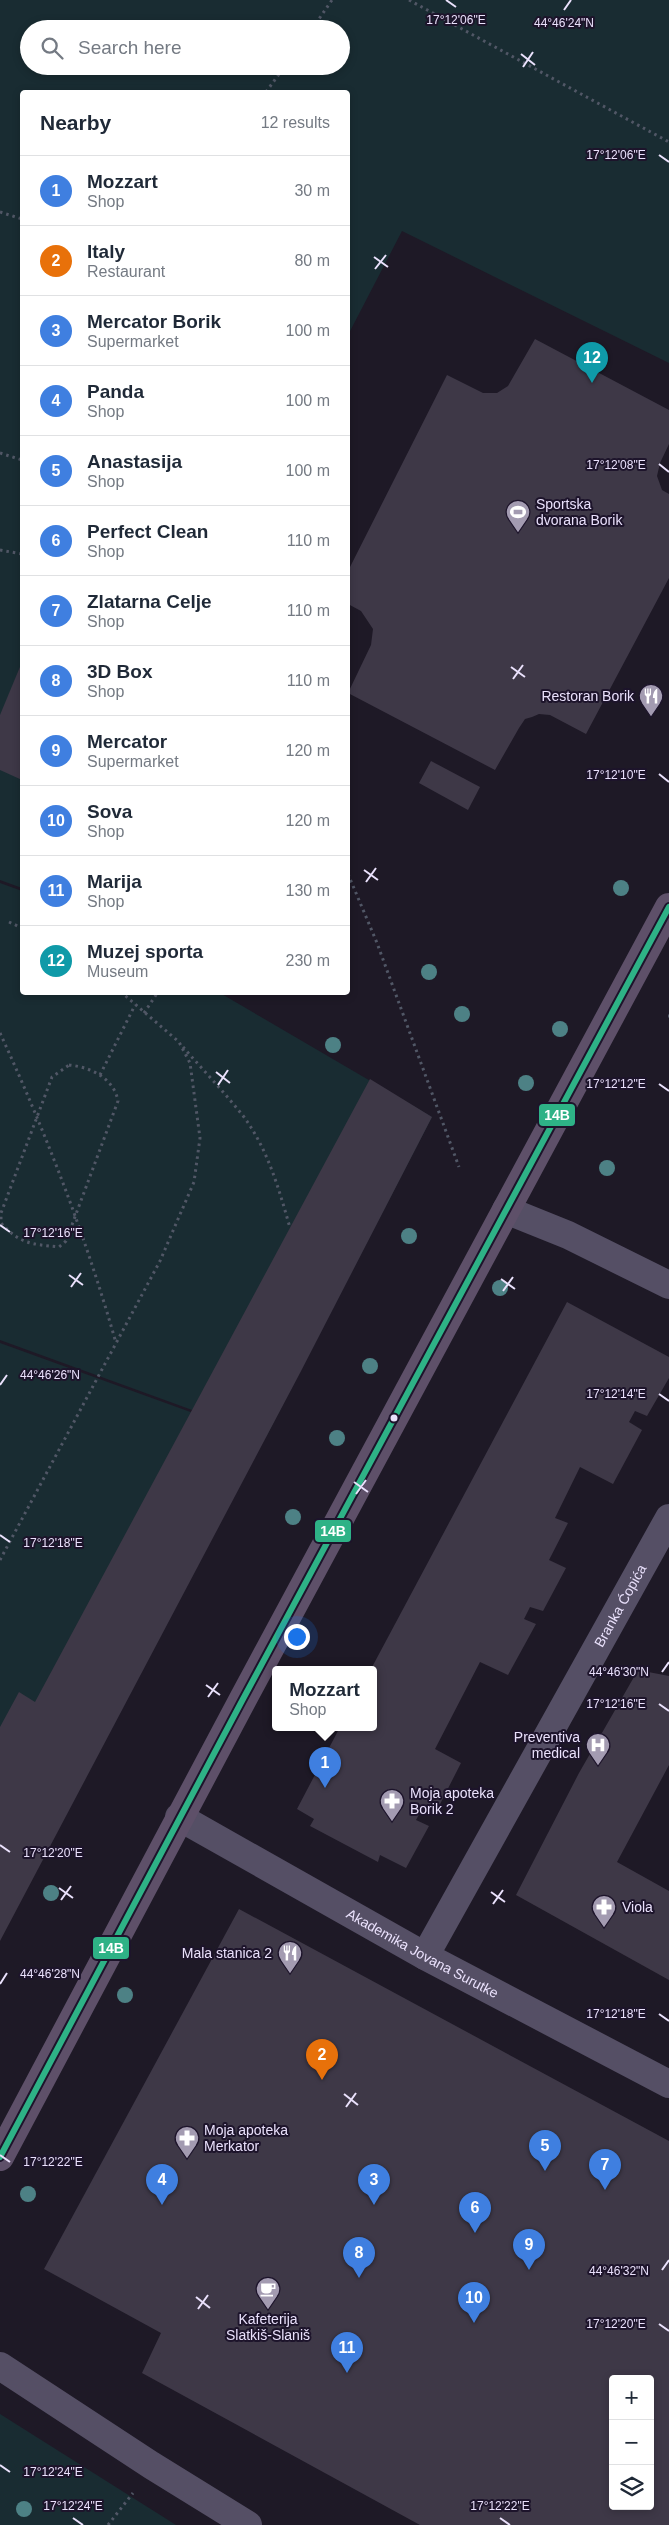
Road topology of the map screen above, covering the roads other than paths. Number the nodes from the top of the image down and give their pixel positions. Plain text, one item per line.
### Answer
1 (669, 907) edge
2 (506, 1210) junction
3 (669, 1285) edge
4 (669, 1518) edge
5 (179, 1817) junction
6 (425, 1956) junction
7 (669, 2084) edge
8 (0, 2157) edge
9 (0, 2366) edge
10 (248, 2525) edge

1 - 2 main road
2 - 3 street
2 - 5 main road
4 - 6 street, Branka Ćopića
5 - 6 street, Akademika Jovana Surutke
5 - 8 main road
6 - 7 street, Akademika Jovana Surutke
9 - 10 street

